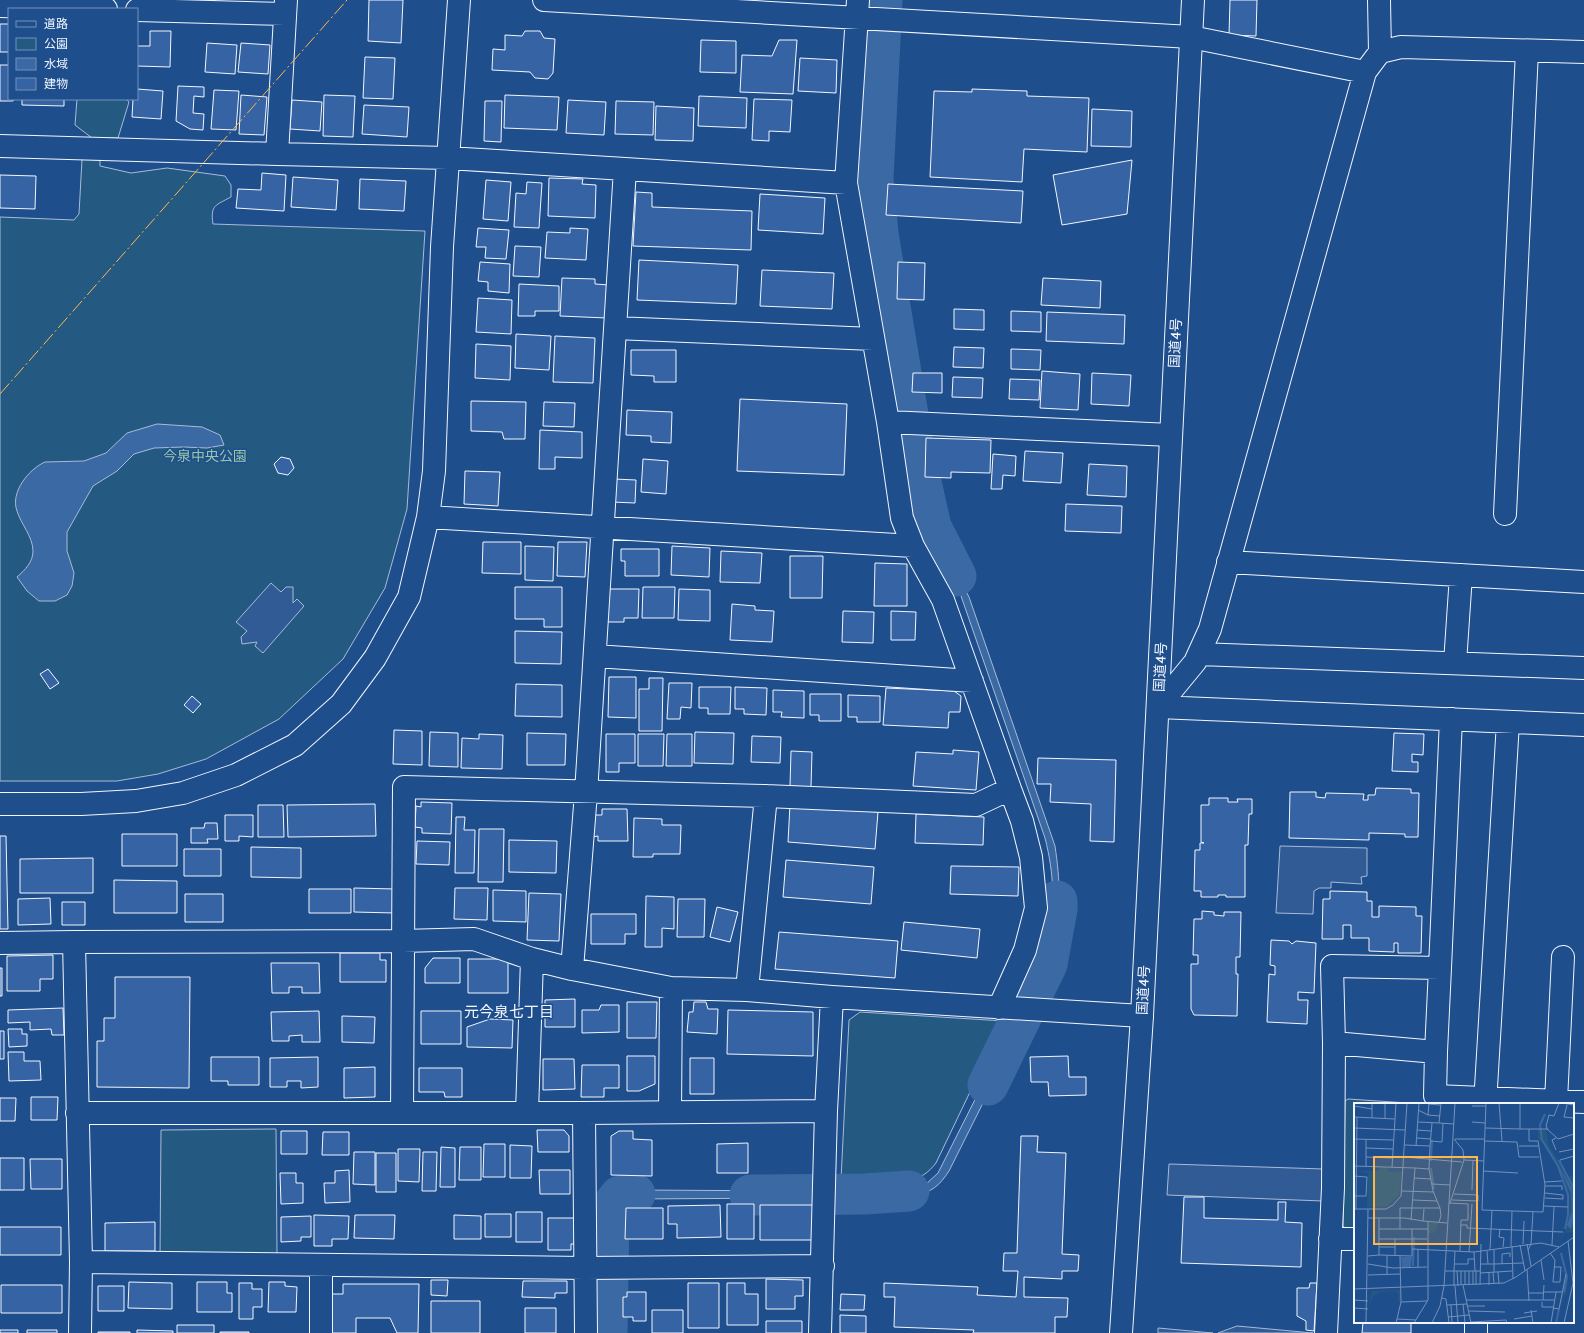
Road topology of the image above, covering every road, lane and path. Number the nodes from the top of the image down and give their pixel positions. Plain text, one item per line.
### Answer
1 (459, 0) edge
2 (544, 0) edge
3 (1193, 0) edge
4 (1379, 0) edge
5 (0, 6) edge
6 (285, 7) edge
7 (71, 8) edge
8 (858, 9) edge
9 (138, 10) edge
10 (1190, 37) junction
11 (1527, 51) junction
12 (1380, 52) junction
13 (1584, 52) edge
14 (1365, 72) junction
15 (0, 146) edge
16 (277, 154) junction
17 (448, 158) junction
18 (625, 169) junction
19 (846, 183) junction
20 (615, 328) junction
21 (874, 339) junction
22 (888, 422) junction
23 (1171, 435) junction
24 (1505, 514) dead end
25 (428, 517) junction
26 (602, 527) junction
27 (913, 546) junction
28 (1228, 562) junction
29 (1461, 575) junction
30 (1584, 582) edge
31 (1199, 654) junction
32 (595, 656) junction
33 (1455, 663) junction
34 (1584, 668) edge
35 (972, 681) junction
36 (1158, 707) junction
37 (1451, 719) junction
38 (1508, 722) junction
39 (1584, 725) edge
40 (1010, 788) junction
41 (586, 793) junction
42 (766, 796) junction
43 (0, 804) edge
44 (403, 941) junction
45 (74, 942) junction
46 (0, 943) edge
47 (1563, 957) dead end
48 (532, 960) junction
49 (1440, 968) junction
50 (572, 969) junction
51 (671, 988) junction
52 (747, 990) junction
53 (832, 997) junction
54 (999, 1008) junction
55 (1142, 1016) junction
56 (1334, 1043) junction
57 (1436, 1052) junction
58 (1485, 1101) edge
59 (1556, 1101) junction
60 (1584, 1102) edge
61 (826, 1111) junction
62 (402, 1112) junction
63 (670, 1112) junction
64 (78, 1113) junction
65 (527, 1113) junction
66 (584, 1113) junction
67 (1330, 1239) junction
68 (1354, 1239) edge
69 (81, 1262) junction
70 (322, 1265) junction
71 (822, 1266) junction
72 (586, 1268) junction
73 (80, 1333) edge
74 (322, 1333) edge
75 (586, 1333) edge
76 (820, 1333) edge
77 (1121, 1333) edge
78 (1326, 1333) edge

1 - 17 main road
2 - 8 main road
3 - 10 main road, 国道4号
4 - 12 main road
5 - 7 main road
6 - 9 main road
6 - 16 main road
8 - 10 main road
8 - 19 main road
10 - 14 main road
10 - 23 main road, 国道4号
11 - 12 main road
11 - 13 main road
11 - 24 main road
12 - 14 main road
14 - 28 main road
15 - 16 main road
16 - 17 main road
17 - 18 main road
17 - 25 main road
18 - 19 main road
18 - 20 main road
19 - 21 main road
20 - 21 main road
20 - 26 main road
21 - 22 main road
22 - 23 main road
22 - 27 main road
23 - 36 main road, 国道4号
25 - 26 main road
25 - 43 main road
26 - 27 main road
26 - 32 main road
27 - 35 main road
28 - 29 main road
28 - 31 main road
29 - 30 main road
29 - 33 main road
31 - 33 main road
31 - 36 main road
32 - 35 main road
32 - 41 main road
33 - 34 main road
35 - 40 main road
36 - 37 main road
36 - 55 main road, 国道4号
37 - 38 main road
37 - 49 main road
38 - 39 main road
38 - 58 main road
40 - 42 main road
40 - 54 main road
41 - 42 main road
41 - 44 main road
41 - 50 main road
42 - 52 main road
44 - 45 main road
44 - 48 main road
44 - 62 main road
45 - 46 main road
45 - 64 main road
47 - 59 main road
48 - 50 main road
48 - 65 main road
49 - 56 main road
49 - 57 main road
50 - 51 main road
51 - 52 main road
51 - 63 main road
52 - 53 main road
53 - 54 main road
53 - 61 main road
54 - 55 main road
55 - 77 main road, 国道4号
56 - 57 main road
56 - 67 main road
57 - 58 main road
58 - 59 main road
59 - 60 main road
61 - 63 main road
61 - 71 main road
62 - 64 main road
62 - 65 main road
63 - 66 main road
64 - 69 main road
65 - 66 main road
66 - 72 main road
67 - 68 main road
67 - 78 main road
69 - 70 main road
69 - 73 main road
70 - 72 main road
70 - 74 main road
71 - 72 main road
71 - 76 main road
72 - 75 main road

